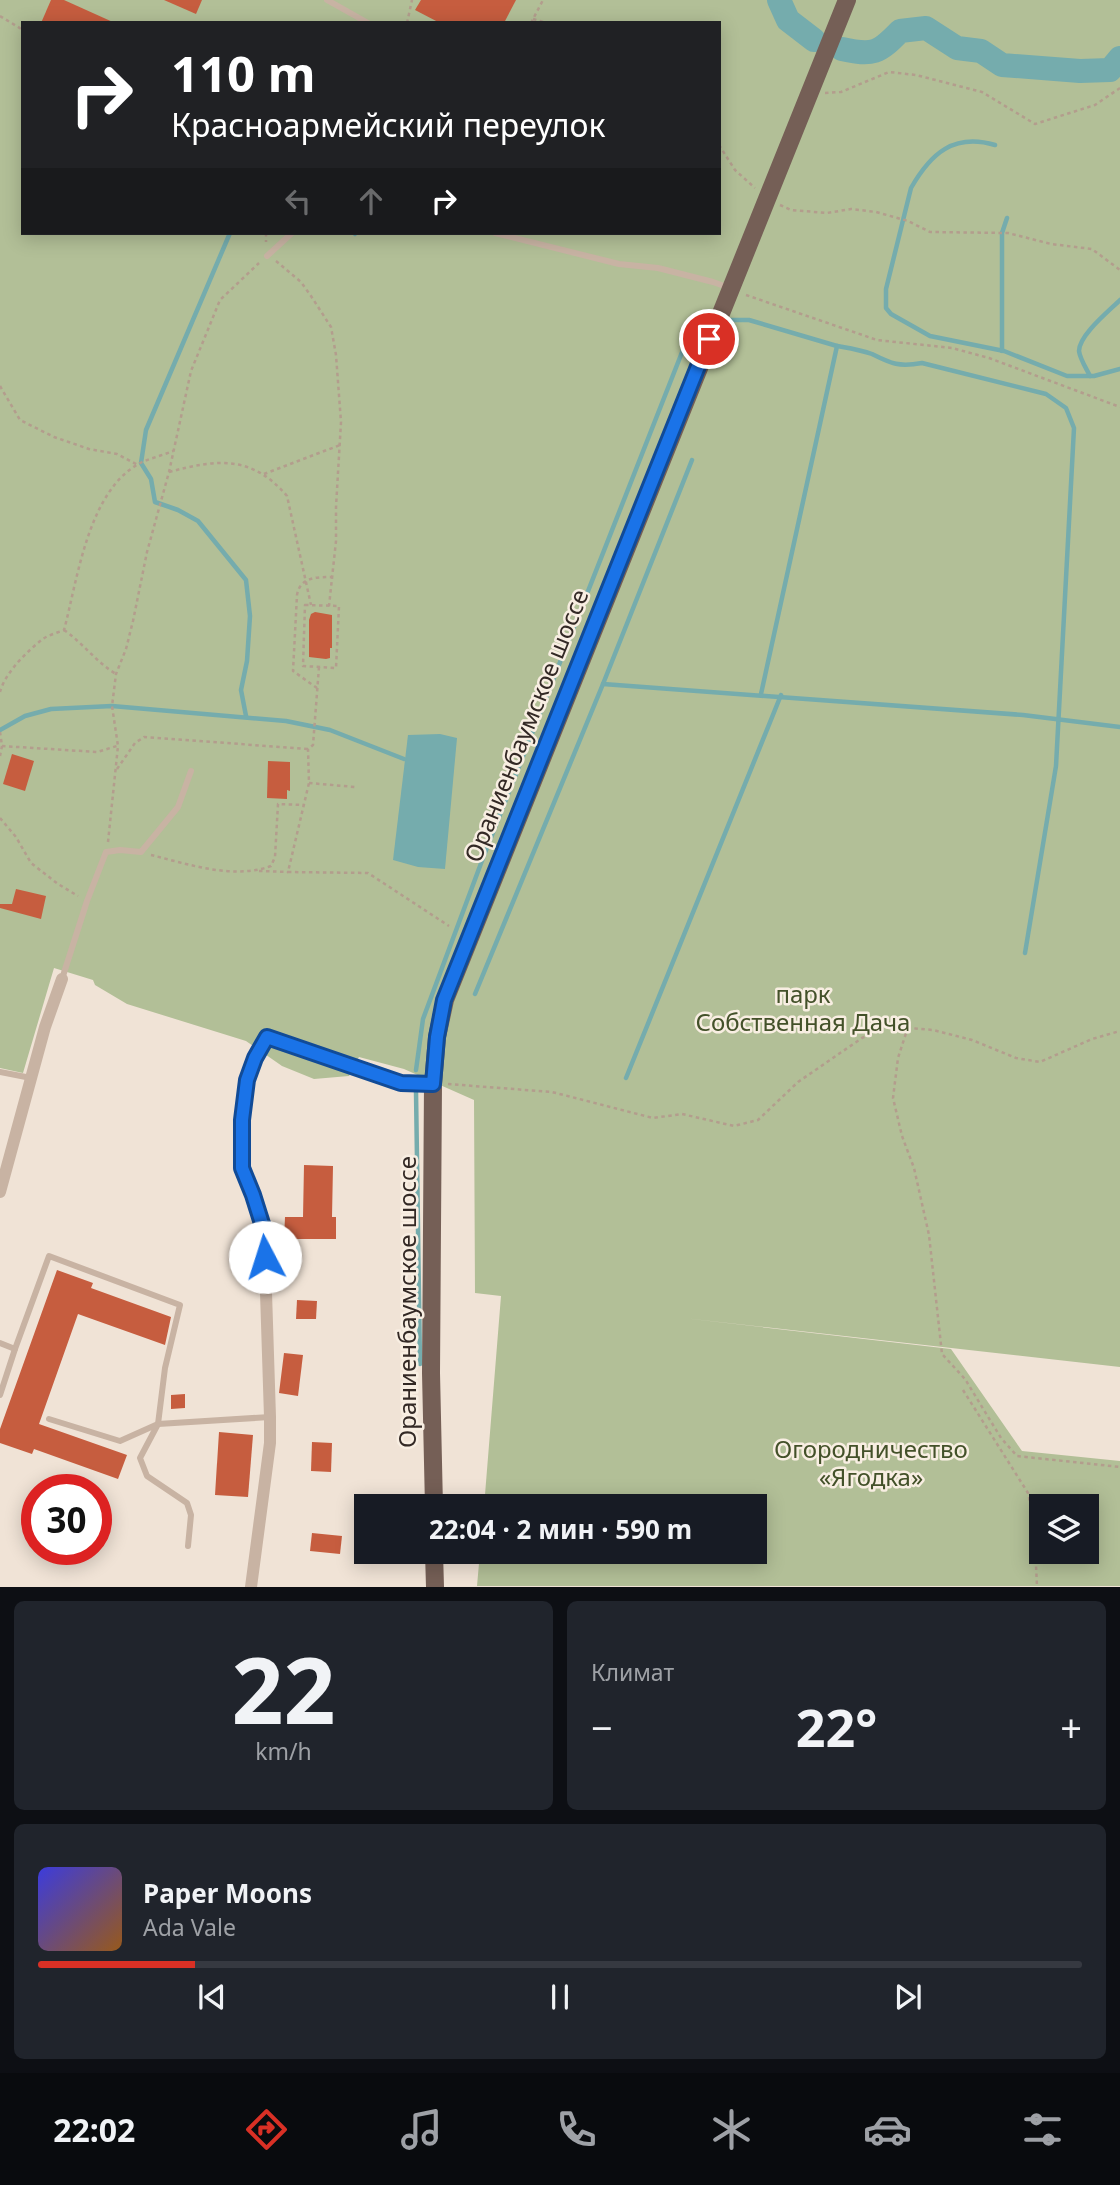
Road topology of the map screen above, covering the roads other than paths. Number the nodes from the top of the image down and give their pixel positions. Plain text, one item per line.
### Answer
1 (327, 0) edge
2 (847, 0) edge
3 (364, 21) edge
4 (290, 235) edge
5 (503, 235) edge
6 (267, 256) road end
7 (730, 289) junction
8 (191, 771) dead end
9 (62, 979) joint
10 (0, 1072) edge
11 (31, 1078) junction
12 (433, 1084) junction
13 (0, 1192) edge
14 (0, 1343) edge
15 (15, 1349) junction
16 (0, 1395) edge
17 (270, 1417) junction
18 (49, 1419) dead end
19 (158, 1424) junction
20 (434, 1494) edge
21 (188, 1546) dead end
22 (435, 1564) edge
23 (251, 1587) edge
24 (435, 1587) edge

1 - 3 lane
2 - 7 main road, Ораниенбаумское шоссе
4 - 6 lane
5 - 7 lane
7 - 12 main road, Ораниенбаумское шоссе
8 - 9 lane
9 - 11 street
10 - 11 lane
11 - 13 street
12 - 17 street
12 - 20 main road, Ораниенбаумское шоссе
14 - 15 lane
15 - 16 lane
15 - 19 lane
17 - 19 lane
17 - 23 street
18 - 19 lane
19 - 21 lane
22 - 24 main road

